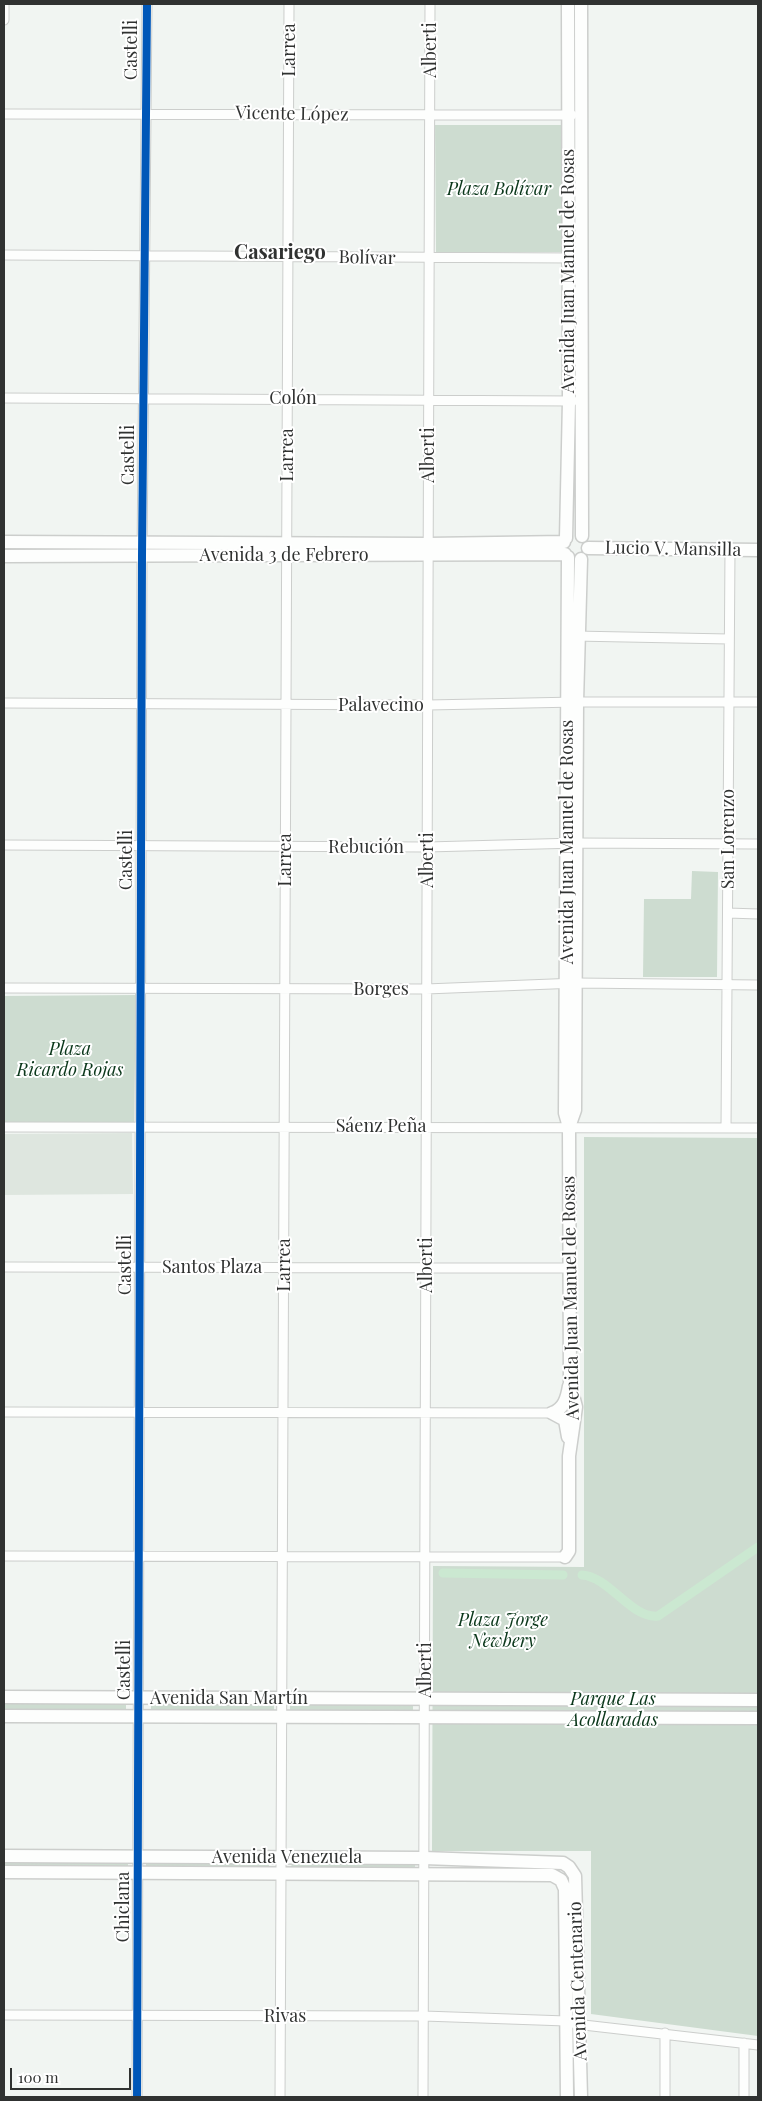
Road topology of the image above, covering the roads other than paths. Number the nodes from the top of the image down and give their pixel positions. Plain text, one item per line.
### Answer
1 (4, 4) edge
2 (147, 4) edge
3 (289, 4) edge
4 (430, 4) edge
5 (568, 4) edge
6 (581, 4) edge
7 (4, 20) edge
8 (146, 113) junction
9 (289, 113) junction
10 (4, 114) edge
11 (567, 115) junction
12 (580, 115) junction
13 (429, 116) junction
14 (4, 255) edge
15 (145, 256) junction
16 (288, 257) junction
17 (574, 258) junction
18 (429, 259) junction
19 (4, 398) edge
20 (287, 398) junction
21 (144, 399) junction
22 (428, 399) junction
23 (575, 401) junction
24 (582, 536) junction
25 (4, 542) edge
26 (566, 548) junction
27 (142, 549) junction
28 (287, 549) junction
29 (428, 550) junction
30 (730, 550) junction
31 (758, 550) edge
32 (585, 553) junction
33 (4, 556) edge
34 (574, 636) junction
35 (729, 639) junction
36 (573, 702) junction
37 (729, 702) junction
38 (758, 702) edge
39 (4, 703) edge
40 (142, 704) junction
41 (286, 704) junction
42 (428, 705) junction
43 (572, 844) junction
44 (728, 844) junction
45 (758, 844) edge
46 (4, 845) edge
47 (142, 846) junction
48 (286, 847) junction
49 (427, 847) junction
50 (728, 914) junction
51 (758, 914) edge
52 (572, 984) junction
53 (727, 985) junction
54 (758, 985) edge
55 (4, 988) edge
56 (141, 989) junction
57 (285, 989) junction
58 (426, 989) junction
59 (284, 1126) junction
60 (426, 1126) junction
61 (4, 1127) edge
62 (141, 1127) junction
63 (569, 1127) junction
64 (726, 1128) junction
65 (758, 1128) edge
66 (4, 1267) edge
67 (140, 1267) junction
68 (284, 1267) junction
69 (426, 1267) junction
70 (569, 1268) junction
71 (570, 1384) junction
72 (4, 1412) edge
73 (140, 1413) junction
74 (283, 1413) junction
75 (552, 1413) junction
76 (425, 1414) junction
77 (569, 1456) junction
78 (4, 1556) edge
79 (139, 1557) junction
80 (283, 1557) junction
81 (425, 1558) junction
82 (565, 1558) joint
83 (4, 1698) edge
84 (139, 1698) junction
85 (282, 1698) junction
86 (425, 1698) junction
87 (730, 1700) junction
88 (758, 1700) edge
89 (4, 1716) edge
90 (139, 1716) junction
91 (282, 1716) junction
92 (424, 1716) junction
93 (730, 1718) junction
94 (758, 1718) edge
95 (4, 1856) edge
96 (138, 1857) junction
97 (281, 1857) junction
98 (424, 1858) junction
99 (570, 1868) junction
100 (4, 1872) edge
101 (138, 1872) junction
102 (281, 1873) junction
103 (424, 1873) junction
104 (561, 1880) junction
105 (4, 2015) edge
106 (138, 2015) junction
107 (281, 2016) junction
108 (424, 2016) junction
109 (572, 2023) junction
110 (665, 2033) junction
111 (744, 2043) junction
112 (758, 2045) edge
113 (138, 2097) edge
114 (280, 2097) edge
115 (423, 2097) edge
116 (567, 2097) edge
117 (581, 2097) edge
118 (665, 2097) edge
119 (744, 2097) edge

1 - 7 street
2 - 8 street, Castelli
3 - 9 street, Larrea
4 - 13 street, Alberti
5 - 11 street, Avenida Juan Manuel de Rosas
6 - 12 street, Avenida Juan Manuel de Rosas
8 - 9 street, Vicente López
8 - 10 street, Vicente López
8 - 15 street, Castelli
9 - 13 street, Vicente López
9 - 16 street, Larrea
11 - 12 street, Vicente López
11 - 13 street, Vicente López
11 - 17 street, Avenida Juan Manuel de Rosas
12 - 17 street, Avenida Juan Manuel de Rosas
13 - 18 street, Alberti
14 - 15 street, Bolívar
15 - 16 street, Bolívar
15 - 21 street, Castelli
16 - 18 street, Bolívar
16 - 20 street, Larrea
17 - 18 street, Bolívar
17 - 23 street, Avenida Juan Manuel de Rosas
18 - 22 street, Alberti
19 - 21 street, Colón
20 - 21 street, Colón
20 - 22 street, Colón
20 - 28 street, Larrea
21 - 27 street, Castelli
22 - 23 street, Colón
22 - 29 street, Alberti
23 - 24 street, Avenida Juan Manuel de Rosas
23 - 26 street, Avenida Juan Manuel de Rosas
24 - 26 street
24 - 32 street
25 - 27 street, Avenida 3 de Febrero
26 - 29 street, Avenida 3 de Febrero
26 - 32 street, Lucio V. Mansilla
26 - 34 street, Avenida Juan Manuel de Rosas
27 - 28 street, Avenida 3 de Febrero
27 - 33 street, Avenida 3 de Febrero
27 - 40 street, Castelli
28 - 29 street, Avenida 3 de Febrero
28 - 41 street, Larrea
29 - 42 street, Alberti
30 - 31 street, Lucio V. Mansilla
30 - 32 street, Lucio V. Mansilla
30 - 35 street, San Lorenzo
32 - 34 street, Avenida Juan Manuel de Rosas
34 - 35 street
34 - 36 street, Avenida Juan Manuel de Rosas
35 - 37 street, San Lorenzo
36 - 37 street, Palavecino
36 - 42 street, Palavecino
36 - 43 street, Avenida Juan Manuel de Rosas
37 - 38 street, Palavecino
37 - 44 street, San Lorenzo
39 - 40 street, Palavecino
40 - 41 street, Palavecino
40 - 47 street, Castelli
41 - 42 street, Palavecino
41 - 48 street, Larrea
42 - 49 street, Alberti
43 - 44 street, Rebución
43 - 49 street, Rebución
43 - 52 street, Avenida Juan Manuel de Rosas
44 - 45 street, Rebución
44 - 50 street, San Lorenzo
46 - 47 street, Rebución
47 - 48 street, Rebución
47 - 56 street, Castelli
48 - 49 street, Rebución
48 - 57 street, Larrea
49 - 58 street, Alberti
50 - 51 street
50 - 53 street, San Lorenzo
52 - 53 street, Borges
52 - 58 street, Borges
52 - 63 street, Avenida Juan Manuel de Rosas
53 - 54 street, Borges
53 - 64 street, San Lorenzo
55 - 56 street, Borges
56 - 57 street, Borges
56 - 62 street, Castelli
57 - 58 street, Borges
57 - 59 street, Larrea
58 - 60 street, Alberti
59 - 60 street, Sáenz Peña
59 - 62 street, Sáenz Peña
59 - 68 street, Larrea
60 - 63 street, Sáenz Peña
60 - 69 street, Alberti
61 - 62 street, Sáenz Peña
62 - 67 street, Castelli
63 - 64 street, Sáenz Peña
63 - 70 street, Avenida Juan Manuel de Rosas
64 - 65 street, Sáenz Peña
66 - 67 street, Santos Plaza
67 - 68 street, Santos Plaza
67 - 73 street, Castelli
68 - 69 street, Santos Plaza
68 - 74 street, Larrea
69 - 70 street, Santos Plaza
69 - 76 street, Alberti
70 - 71 street, Avenida Juan Manuel de Rosas
71 - 75 street
71 - 77 street, Avenida Juan Manuel de Rosas
72 - 73 street
73 - 74 street
73 - 79 street, Castelli
74 - 76 street
74 - 80 street, Larrea
75 - 76 street
75 - 77 street
76 - 81 street, Alberti
77 - 82 street, Avenida Juan Manuel de Rosas
78 - 79 street
79 - 80 street
79 - 84 street, Castelli
80 - 81 street
80 - 85 street, Larrea
81 - 82 street
81 - 86 street, Alberti
83 - 84 street, Avenida San Martín
84 - 85 street, Avenida San Martín
84 - 90 street, Castelli
85 - 86 street, Avenida San Martín
85 - 91 street, Larrea
86 - 87 street, Avenida San Martín
86 - 92 street, Alberti
87 - 88 street, Avenida San Martín
87 - 93 street
89 - 90 street, Avenida San Martín
90 - 91 street, Avenida San Martín
90 - 96 street, Chiclana
91 - 92 street, Avenida San Martín
91 - 97 street, Larrea
92 - 93 street, Avenida San Martín
92 - 98 street, Alberti
93 - 94 street, Avenida San Martín
95 - 96 street, Avenida Venezuela
96 - 97 street, Avenida Venezuela
96 - 101 street, Chiclana
97 - 98 street, Avenida Venezuela
97 - 102 street, Larrea
98 - 99 street, Avenida Venezuela
98 - 103 street, Alberti
99 - 104 street
99 - 109 street, Avenida Centenario
100 - 101 street, Avenida Venezuela
101 - 102 street, Avenida Venezuela
101 - 106 street, Chiclana
102 - 103 street, Avenida Venezuela
102 - 107 street, Larrea
103 - 104 street, Avenida Venezuela
103 - 108 street, Alberti
104 - 109 street, Avenida Centenario
105 - 106 street, Rivas
106 - 107 street, Rivas
106 - 113 street, Chiclana
107 - 108 street, Rivas
107 - 114 street, Larrea
108 - 109 street, Rivas
108 - 115 street, Alberti
109 - 110 street, Rivas
109 - 116 street, Avenida Centenario
109 - 117 street, Avenida Centenario
110 - 111 street, Rivas
110 - 118 street
111 - 112 street, Rivas
111 - 119 street

